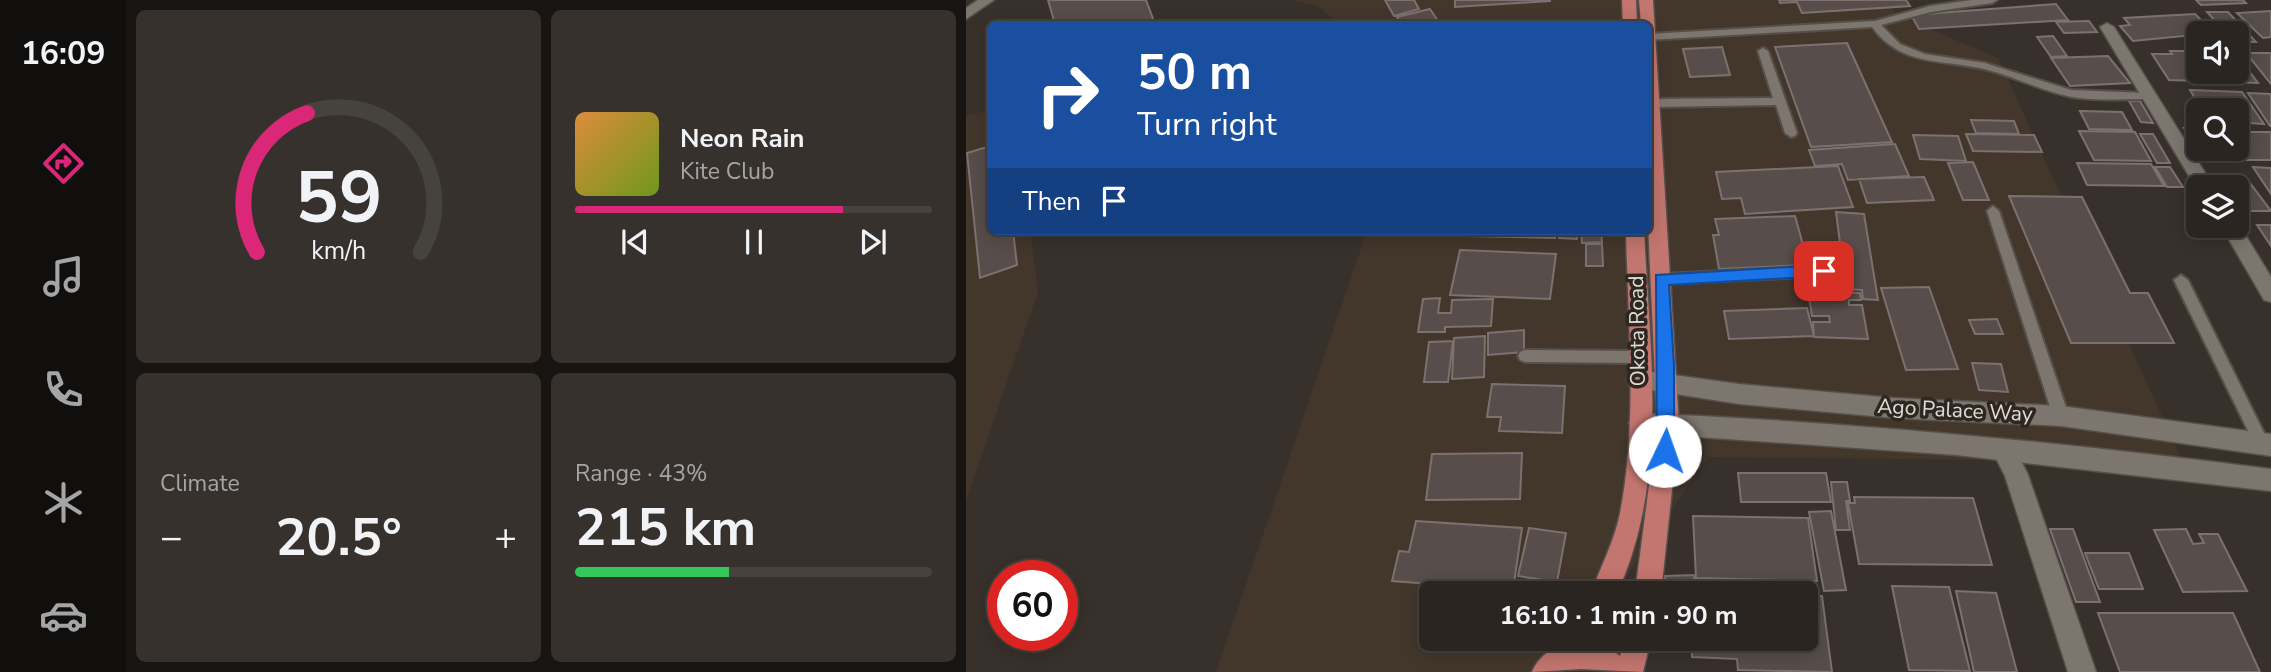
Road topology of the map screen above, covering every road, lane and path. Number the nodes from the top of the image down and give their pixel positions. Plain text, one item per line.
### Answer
1 (987, 0) edge
2 (1629, 0) edge
3 (1646, 0) edge
4 (1992, 0) edge
5 (966, 15) edge
6 (1630, 21) edge
7 (1648, 21) edge
8 (1875, 24) junction
9 (2107, 27) dead end
10 (1652, 37) edge
11 (1763, 51) dead end
12 (1652, 86) edge
13 (2147, 96) junction
14 (1780, 101) junction
15 (1653, 103) junction
16 (1791, 133) dead end
17 (2197, 175) edge
18 (1993, 211) dead end
19 (1635, 235) edge
20 (2237, 238) edge
21 (1824, 271) dead end
22 (1661, 279) junction
23 (2181, 280) dead end
24 (2271, 294) edge
25 (1525, 356) dead end
26 (1638, 368) junction
27 (1666, 383) junction
28 (2062, 415) junction
29 (1640, 423) junction
30 (1668, 424) junction
31 (2267, 444) edge
32 (2004, 450) junction
33 (2271, 480) edge
34 (1609, 581) edge
35 (1649, 581) edge
36 (1635, 651) edge
37 (1560, 657) edge
38 (1616, 672) edge
39 (1629, 672) edge
40 (2082, 672) edge

1 - 5 main road
2 - 6 main road
3 - 7 main road, Okota Road
4 - 8 lane
8 - 10 lane
8 - 13 lane
9 - 13 main road
11 - 14 lane
12 - 15 main road, Okota Road
13 - 17 main road
14 - 15 lane
14 - 16 lane
15 - 22 main road, Okota Road
18 - 28 lane
19 - 26 main road, Okota Road
20 - 24 main road
21 - 22 lane
22 - 27 main road, Okota Road
23 - 31 lane
25 - 26 lane
26 - 27 main road, Ago Palace Way
26 - 29 main road, Okota Road
27 - 28 main road, Ago Palace Way
27 - 30 main road, Okota Road
28 - 31 main road, Ago Palace Way
29 - 30 main road, Ago Palace Way
29 - 34 main road, Okota Road
30 - 32 main road, Ago Palace Way
30 - 35 main road, Okota Road
32 - 33 main road, Ago Palace Way
32 - 40 main road
36 - 39 main road
37 - 38 main road

